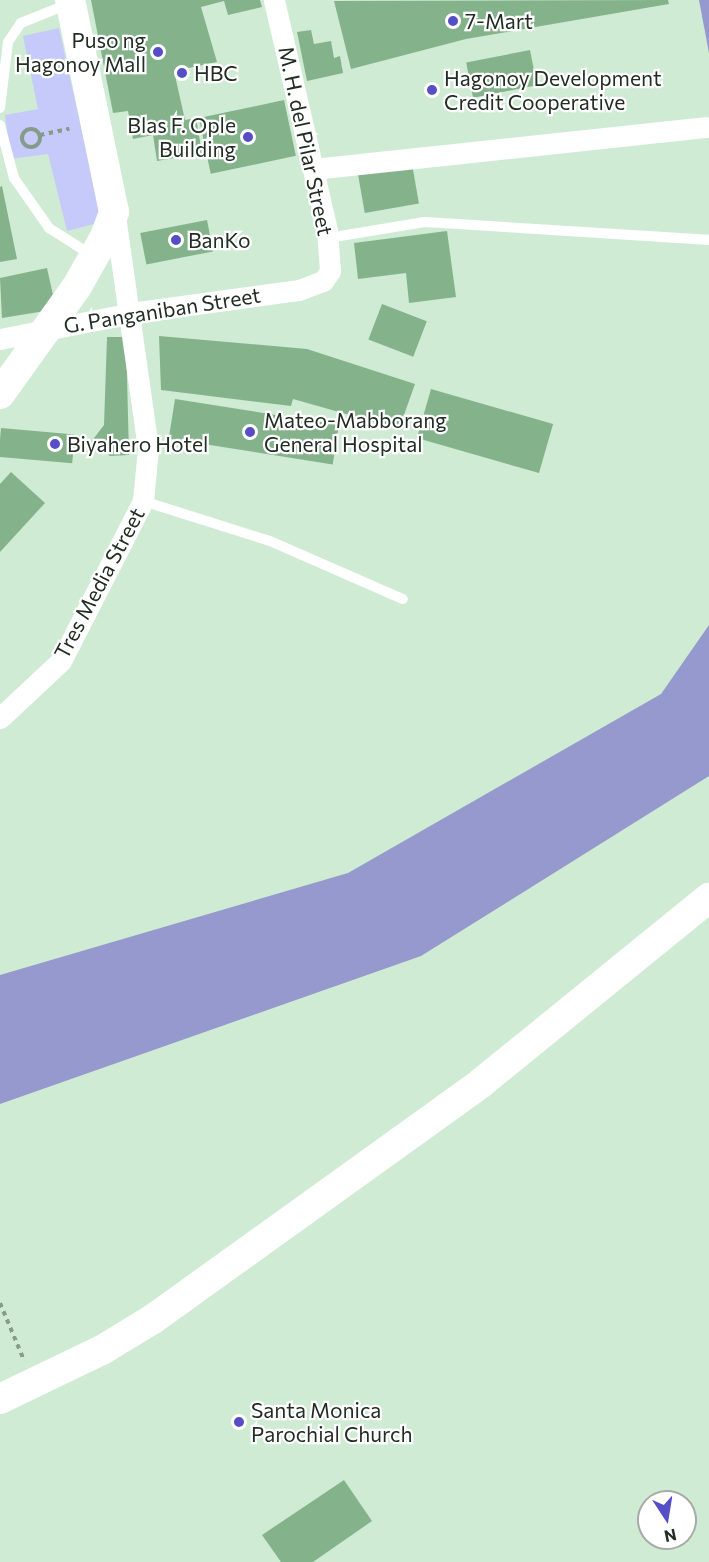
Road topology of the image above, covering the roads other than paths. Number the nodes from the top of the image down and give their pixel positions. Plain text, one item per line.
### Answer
1 (274, 0) edge
2 (71, 2) edge
3 (0, 108) edge
4 (0, 125) edge
5 (705, 127) dead end
6 (314, 169) junction
7 (114, 212) junction
8 (328, 238) junction
9 (709, 240) edge
10 (95, 257) junction
11 (323, 281) joint
12 (131, 313) junction
13 (49, 328) junction
14 (0, 339) edge
15 (0, 394) edge
16 (143, 501) junction
17 (403, 599) dead end
18 (0, 718) edge
19 (709, 898) edge
20 (0, 1399) edge

1 - 6 street, M. H. del Pilar Street
2 - 3 lane
2 - 7 main road
4 - 10 lane
5 - 6 street
6 - 8 street, M. H. del Pilar Street
7 - 10 main road
7 - 12 street, Tres Media Street
8 - 9 lane
8 - 11 street, M. H. del Pilar Street
10 - 13 main road
11 - 12 street, G. Panganiban Street
12 - 13 street, G. Panganiban Street
12 - 16 street, Tres Media Street
13 - 14 street, G. Panganiban Street
13 - 15 main road
16 - 17 lane
16 - 18 street, Tres Media Street
19 - 20 main road

